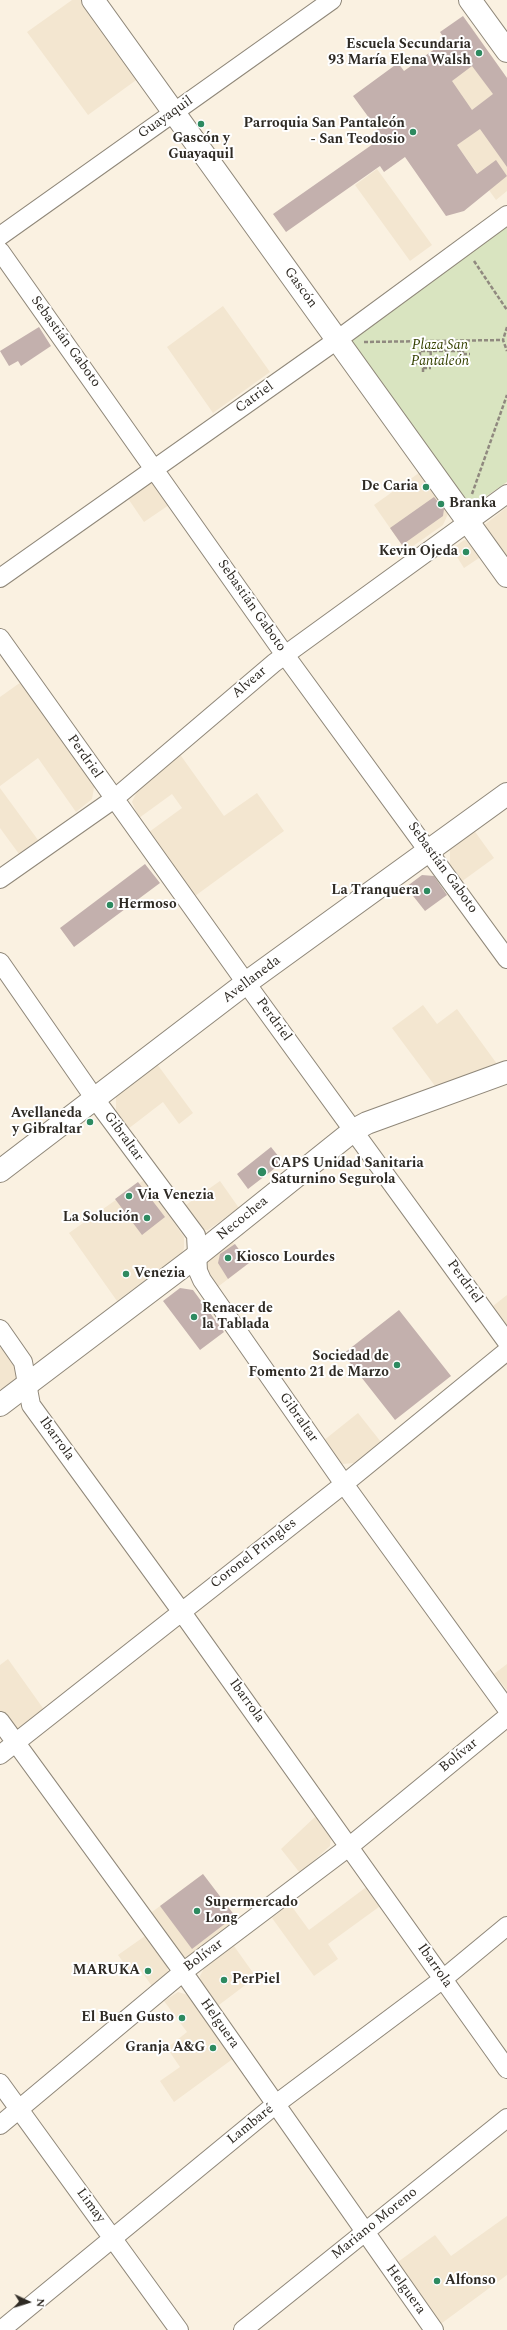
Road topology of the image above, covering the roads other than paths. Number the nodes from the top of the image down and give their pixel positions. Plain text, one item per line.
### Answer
1 (93, 0) edge
2 (332, 0) edge
3 (470, 0) edge
4 (507, 51) edge
5 (173, 113) junction
6 (507, 215) edge
7 (0, 236) edge
8 (0, 251) edge
9 (347, 341) junction
10 (156, 469) junction
11 (507, 494) edge
12 (469, 523) junction
13 (507, 576) edge
14 (0, 578) edge
15 (0, 638) edge
16 (285, 655) junction
17 (507, 794) edge
18 (114, 799) junction
19 (430, 851) junction
20 (0, 879) edge
21 (507, 959) edge
22 (0, 962) edge
23 (246, 984) junction
24 (507, 1072) edge
25 (96, 1099) junction
26 (354, 1130) junction
27 (0, 1171) edge
28 (198, 1255) junction
29 (0, 1329) edge
30 (507, 1342) edge
31 (507, 1351) edge
32 (27, 1384) junction
33 (0, 1405) edge
34 (344, 1484) junction
35 (181, 1611) junction
36 (507, 1709) edge
37 (507, 1717) edge
38 (0, 1721) edge
39 (15, 1743) junction
40 (0, 1755) edge
41 (350, 1846) junction
42 (507, 1926) edge
43 (183, 1972) junction
44 (443, 1979) junction
45 (507, 2069) edge
46 (0, 2083) edge
47 (276, 2104) junction
48 (19, 2109) junction
49 (507, 2118) edge
50 (0, 2125) edge
51 (363, 2232) junction
52 (112, 2237) junction
53 (0, 2330) edge
54 (179, 2330) edge
55 (243, 2330) edge
56 (434, 2330) edge

1 - 5 street, Gascón
2 - 5 street, Guayaquil
3 - 4 street
5 - 7 street, Guayaquil
5 - 9 street, Gascón
6 - 9 street, Catriel
8 - 10 street, Sebastián Gaboto
9 - 10 street, Catriel
9 - 12 street, Gascón
10 - 14 street, Catriel
10 - 16 street, Sebastián Gaboto
11 - 12 street, Alvear
12 - 13 street, Gascón
12 - 16 street, Alvear
15 - 18 street, Perdriel
16 - 18 street, Alvear
16 - 19 street, Sebastián Gaboto
17 - 19 street, Avellaneda
18 - 20 street, Alvear
18 - 23 street, Perdriel
19 - 21 street, Sebastián Gaboto
19 - 23 street, Avellaneda
22 - 25 street, Gibraltar
23 - 25 street, Avellaneda
23 - 26 street, Perdriel
24 - 26 street, Necochea
25 - 27 street, Avellaneda
25 - 28 street, Gibraltar
26 - 28 street, Necochea
26 - 30 street, Perdriel
28 - 32 street, Necochea
28 - 34 street, Gibraltar
29 - 32 street, Ibarrola
31 - 34 street, Coronel Pringles
32 - 33 street, Necochea
32 - 35 street, Ibarrola
34 - 35 street, Coronel Pringles
34 - 36 street, Gibraltar
35 - 39 street, Coronel Pringles
35 - 41 street, Ibarrola
37 - 41 street, Bolívar
38 - 39 street, Helguera
39 - 40 street, Coronel Pringles
39 - 43 street, Helguera
41 - 43 street, Bolívar
41 - 44 street, Ibarrola
42 - 44 street, Lambaré
43 - 47 street, Helguera
43 - 48 street, Bolívar
44 - 45 street, Ibarrola
44 - 47 street, Lambaré
46 - 48 street, Limay
47 - 51 street, Helguera
47 - 52 street, Lambaré
48 - 50 street, Bolívar
48 - 52 street, Limay
49 - 51 street, Mariano Moreno
51 - 55 street, Mariano Moreno
51 - 56 street, Helguera
52 - 53 street, Lambaré
52 - 54 street, Limay

